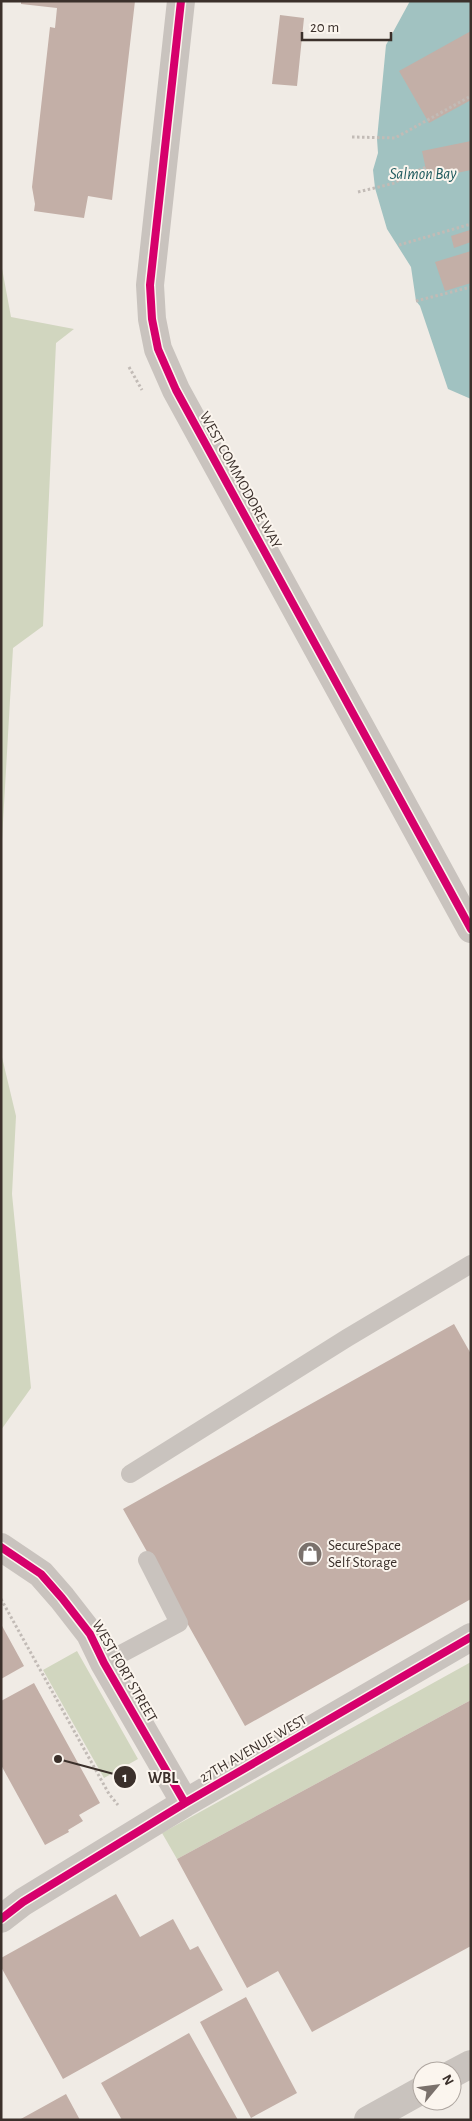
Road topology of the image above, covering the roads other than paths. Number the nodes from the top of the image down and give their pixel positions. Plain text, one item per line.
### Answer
1 (181, 1) edge
2 (471, 929) edge
3 (471, 1264) edge
4 (130, 1474) dead end
5 (1, 1547) edge
6 (147, 1560) dead end
7 (471, 1638) edge
8 (104, 1663) junction
9 (185, 1803) junction
10 (1, 1919) edge
11 (412, 2096) edge
12 (368, 2120) edge

1 - 2 street, WEST COMMODORE WAY
3 - 4 lane
5 - 8 street, WEST FORT STREET
6 - 8 lane
7 - 9 street, 27TH AVENUE WEST
8 - 9 street, WEST FORT STREET
9 - 10 street, 27TH AVENUE WEST
11 - 12 street

